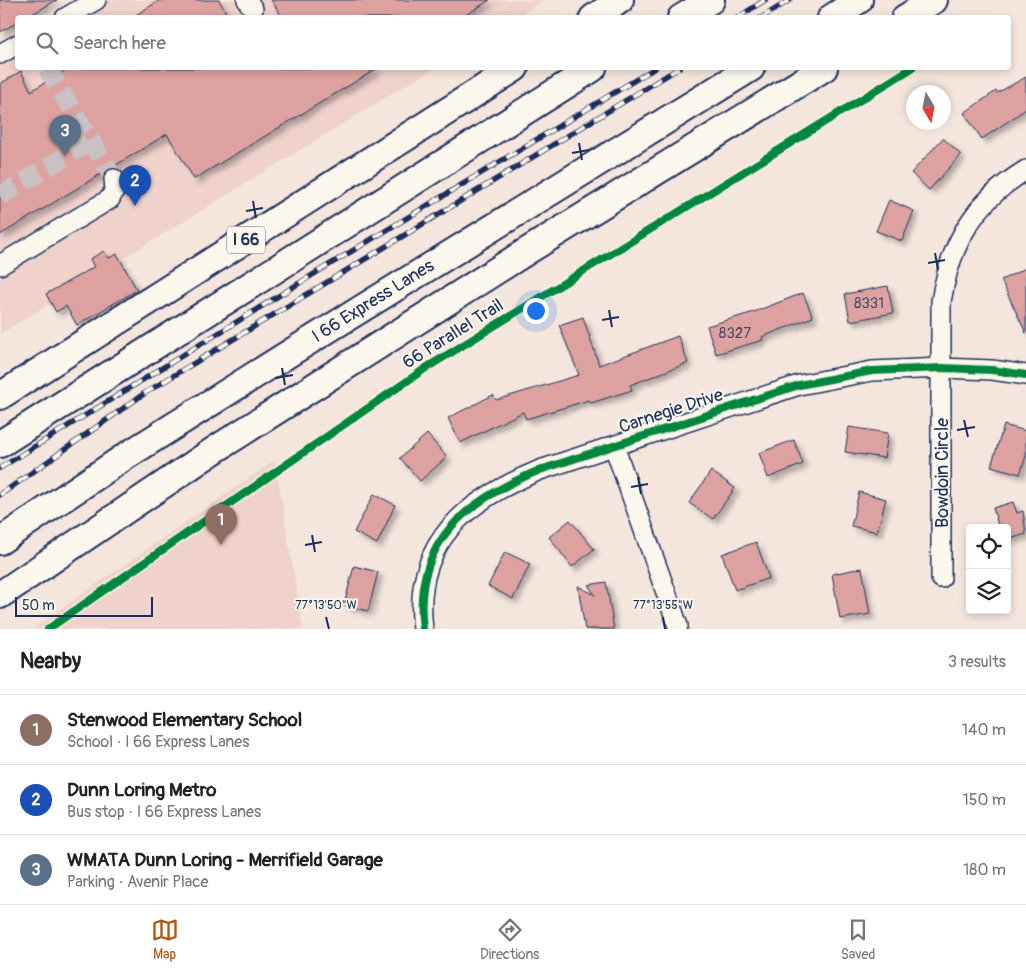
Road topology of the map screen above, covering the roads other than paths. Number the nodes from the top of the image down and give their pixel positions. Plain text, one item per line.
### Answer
1 (96, 0) edge
2 (620, 0) edge
3 (699, 0) edge
4 (711, 0) edge
5 (859, 0) edge
6 (934, 0) edge
7 (70, 15) edge
8 (598, 15) edge
9 (676, 15) edge
10 (686, 15) edge
11 (836, 15) edge
12 (910, 15) edge
13 (15, 46) edge
14 (0, 54) edge
15 (512, 70) edge
16 (589, 70) edge
17 (748, 70) edge
18 (821, 70) edge
19 (1026, 170) edge
20 (114, 179) dead end
21 (0, 265) edge
22 (942, 368) junction
23 (1026, 375) edge
24 (0, 396) edge
25 (0, 444) edge
26 (614, 446) junction
27 (0, 541) edge
28 (941, 578) dead end
29 (0, 595) edge
30 (678, 626) dead end
31 (423, 629) edge

1 - 7 street
2 - 8 highway
3 - 9 highway
4 - 10 highway
5 - 11 highway
6 - 12 highway
13 - 14 street
15 - 24 highway, I 66
16 - 25 highway
17 - 27 highway, I 66 Express Lanes
18 - 29 highway
19 - 22 street, Bowdoin Circle
20 - 21 street
22 - 23 street, Carnegie Drive
22 - 26 street, Carnegie Drive
22 - 28 street, Bowdoin Circle
26 - 30 street
26 - 31 street, Carnegie Drive

